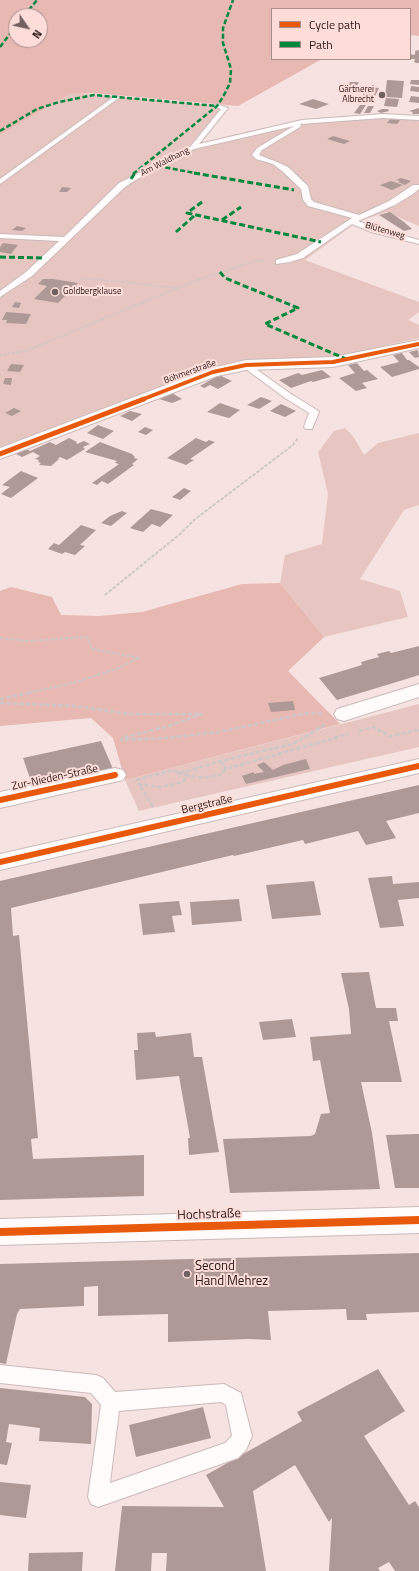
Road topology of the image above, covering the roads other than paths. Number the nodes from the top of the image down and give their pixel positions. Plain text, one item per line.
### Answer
1 (117, 97) dead end
2 (217, 106) dead end
3 (419, 118) edge
4 (302, 122) junction
5 (192, 148) junction
6 (0, 182) edge
7 (416, 187) dead end
8 (359, 217) junction
9 (351, 221) junction
10 (0, 236) edge
11 (65, 239) junction
12 (419, 242) edge
13 (279, 262) road end
14 (0, 295) edge
15 (419, 344) edge
16 (246, 365) junction
17 (309, 427) road end
18 (0, 454) edge
19 (419, 690) edge
20 (344, 714) road end
21 (419, 766) edge
22 (115, 775) road end
23 (0, 800) edge
24 (0, 862) edge
25 (419, 1220) edge
26 (0, 1232) edge
27 (0, 1374) edge
28 (111, 1402) junction

1 - 6 lane
2 - 5 lane
3 - 4 lane, Am Waldhang
4 - 5 lane, Am Waldhang
4 - 8 lane
5 - 11 lane, Am Waldhang
7 - 8 lane
8 - 9 lane
9 - 12 lane, Blütenweg
9 - 13 lane
10 - 11 lane
11 - 14 lane, Am Waldhang
15 - 16 street, Böhmerstraße
16 - 17 lane
16 - 18 street, Böhmerstraße
19 - 20 street
21 - 24 street, Bergstraße
22 - 23 street, Zur-Nieden-Straße
25 - 26 street, Hochstraße
27 - 28 lane
28 - 28 lane

